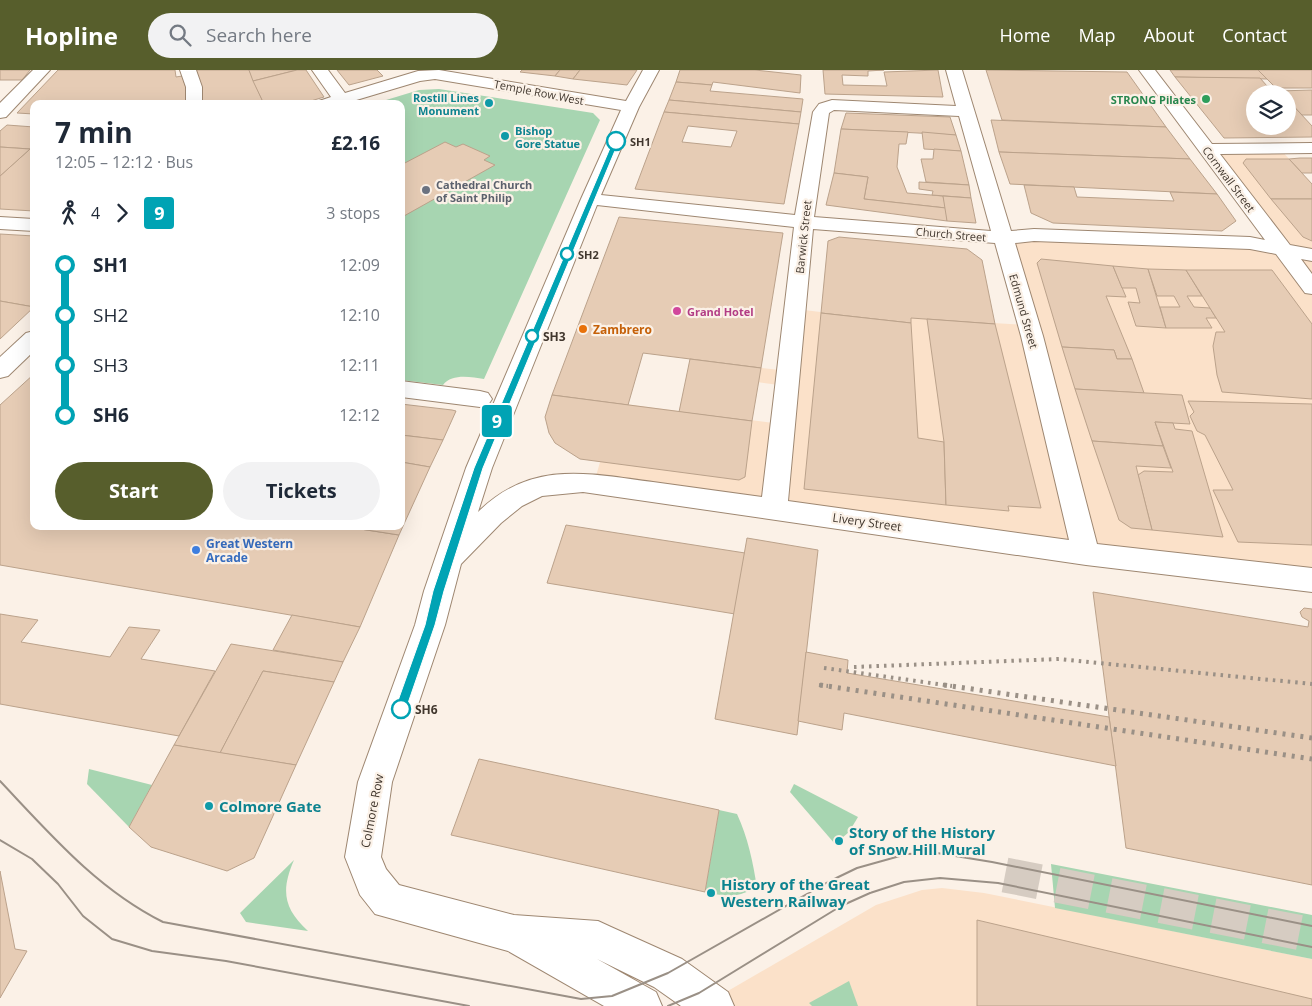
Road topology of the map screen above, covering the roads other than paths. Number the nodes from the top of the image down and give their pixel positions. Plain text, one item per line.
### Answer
1 (42, 70) edge
2 (188, 70) edge
3 (320, 70) edge
4 (651, 70) edge
5 (954, 70) edge
6 (1147, 70) edge
7 (416, 73) edge
8 (0, 89) edge
9 (23, 89) junction
10 (341, 99) junction
11 (194, 100) edge
12 (338, 100) edge
13 (631, 107) junction
14 (966, 111) junction
15 (0, 113) edge
16 (1312, 148) edge
17 (1206, 149) junction
18 (590, 199) junction
19 (804, 222) junction
20 (0, 223) edge
21 (30, 226) edge
22 (1003, 238) junction
23 (1282, 249) junction
24 (1312, 255) edge
25 (1312, 288) edge
26 (30, 345) edge
27 (0, 370) edge
28 (405, 390) edge
29 (480, 399) dead end
30 (774, 508) junction
31 (1086, 554) junction
32 (450, 560) junction
33 (1312, 580) edge
34 (514, 934) junction
35 (642, 1006) edge
36 (714, 1006) edge

1 - 9 street
2 - 11 street
3 - 10 street
4 - 13 street, Colmore Row
5 - 14 street, Edmund Street
6 - 17 street, Cornwall Street
7 - 10 street, Temple Row West
7 - 13 street, Temple Row West
8 - 9 street
9 - 15 street
10 - 12 street, Temple Row West
13 - 18 street, Colmore Row
14 - 19 street, Barwick Street
14 - 22 street, Edmund Street
16 - 17 street
17 - 23 street, Cornwall Street
18 - 19 street, Church Street
18 - 32 street, Colmore Row
19 - 22 street, Church Street
19 - 30 street, Barwick Street
20 - 21 street
22 - 23 street, Church Street
22 - 31 street, Edmund Street
23 - 24 street, Church Street
23 - 25 street, Cornwall Street
26 - 27 street
28 - 29 street
30 - 31 street, Livery Street
30 - 32 street, Livery Street
31 - 33 street, Livery Street
32 - 34 street, Colmore Row
34 - 35 street
34 - 36 street

